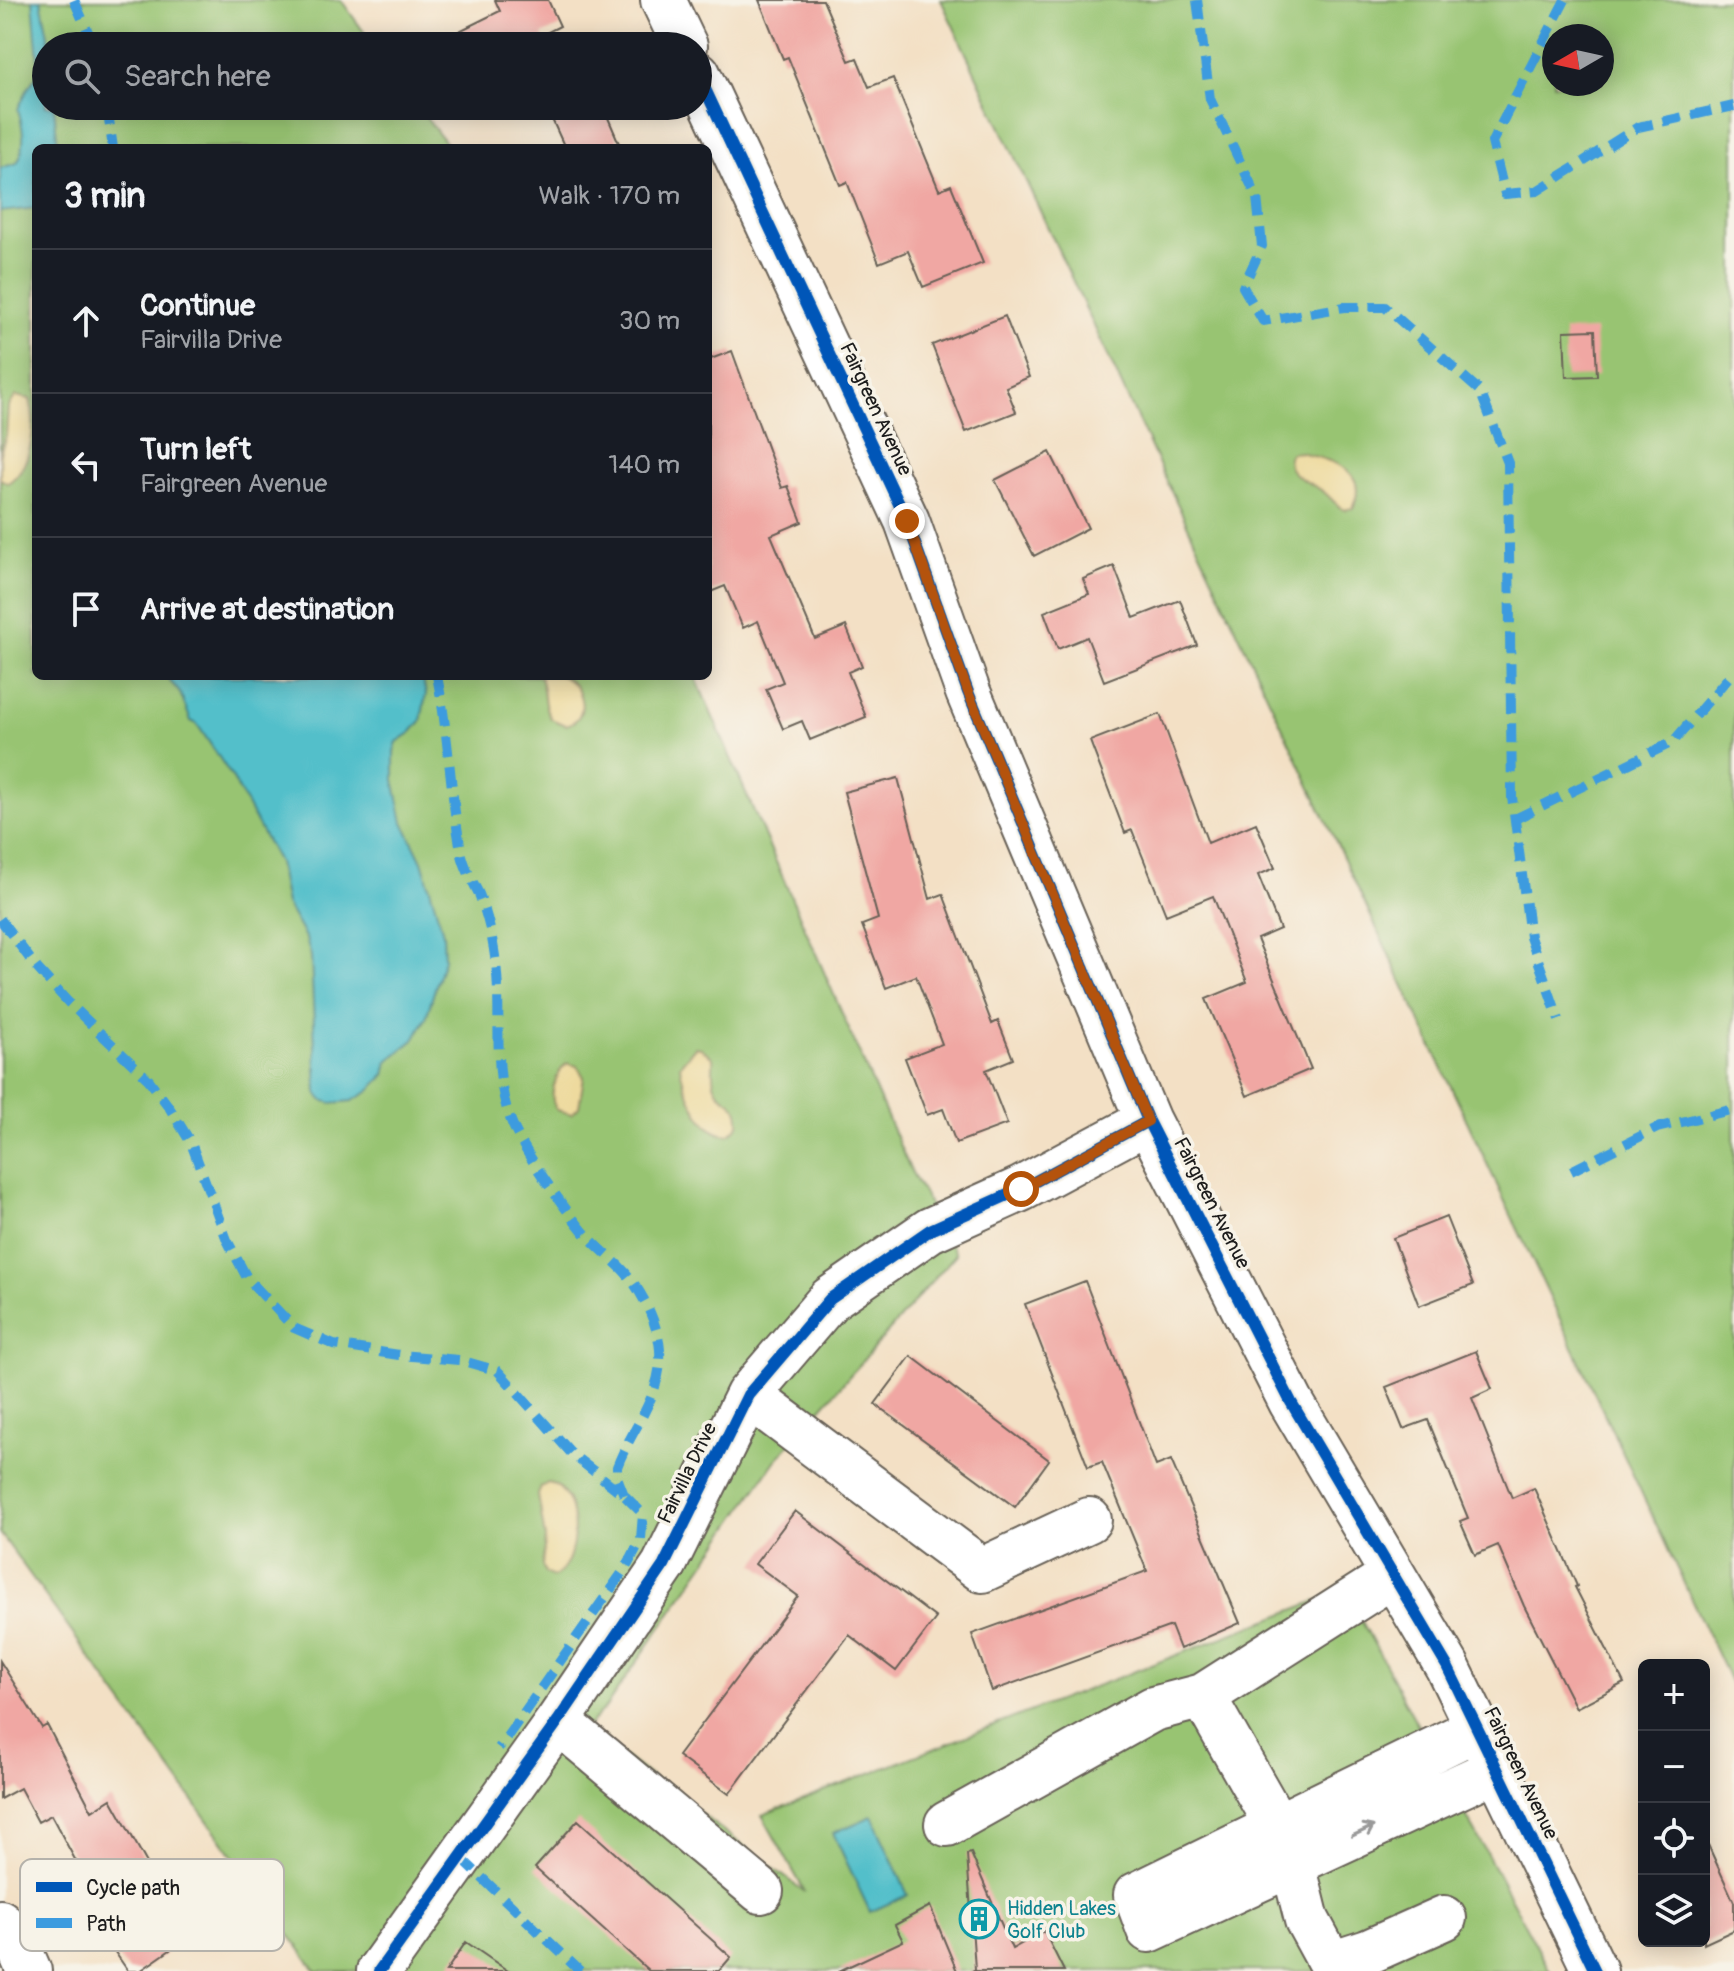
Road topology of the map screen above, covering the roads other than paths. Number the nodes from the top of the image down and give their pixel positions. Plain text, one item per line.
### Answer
1 (663, 0) edge
2 (678, 32) edge
3 (712, 104) edge
4 (1148, 1121) junction
5 (748, 1395) junction
6 (1089, 1520) dead end
7 (1393, 1575) junction
8 (1203, 1696) junction
9 (558, 1721) junction
10 (1478, 1728) junction
11 (1497, 1769) junction
12 (947, 1824) dead end
13 (1285, 1845) junction
14 (761, 1891) dead end
15 (1444, 1918) dead end
16 (0, 1922) edge
17 (20, 1950) edge
18 (20, 1951) edge
19 (29, 1971) edge
20 (379, 1971) edge
21 (1595, 1971) edge

1 - 2 street
3 - 4 street, Fairgreen Avenue
4 - 5 street, Fairvilla Drive
4 - 7 street, Fairgreen Avenue
5 - 6 street
5 - 9 street, Fairvilla Drive
7 - 8 street
7 - 10 street, Fairgreen Avenue
8 - 12 street
8 - 13 street
9 - 14 street
9 - 20 street, Fairvilla Drive
10 - 11 street, Fairgreen Avenue
10 - 13 street
13 -> 11 street
11 - 21 street, Fairgreen Avenue
13 - 15 street
16 - 17 street
18 - 19 street

